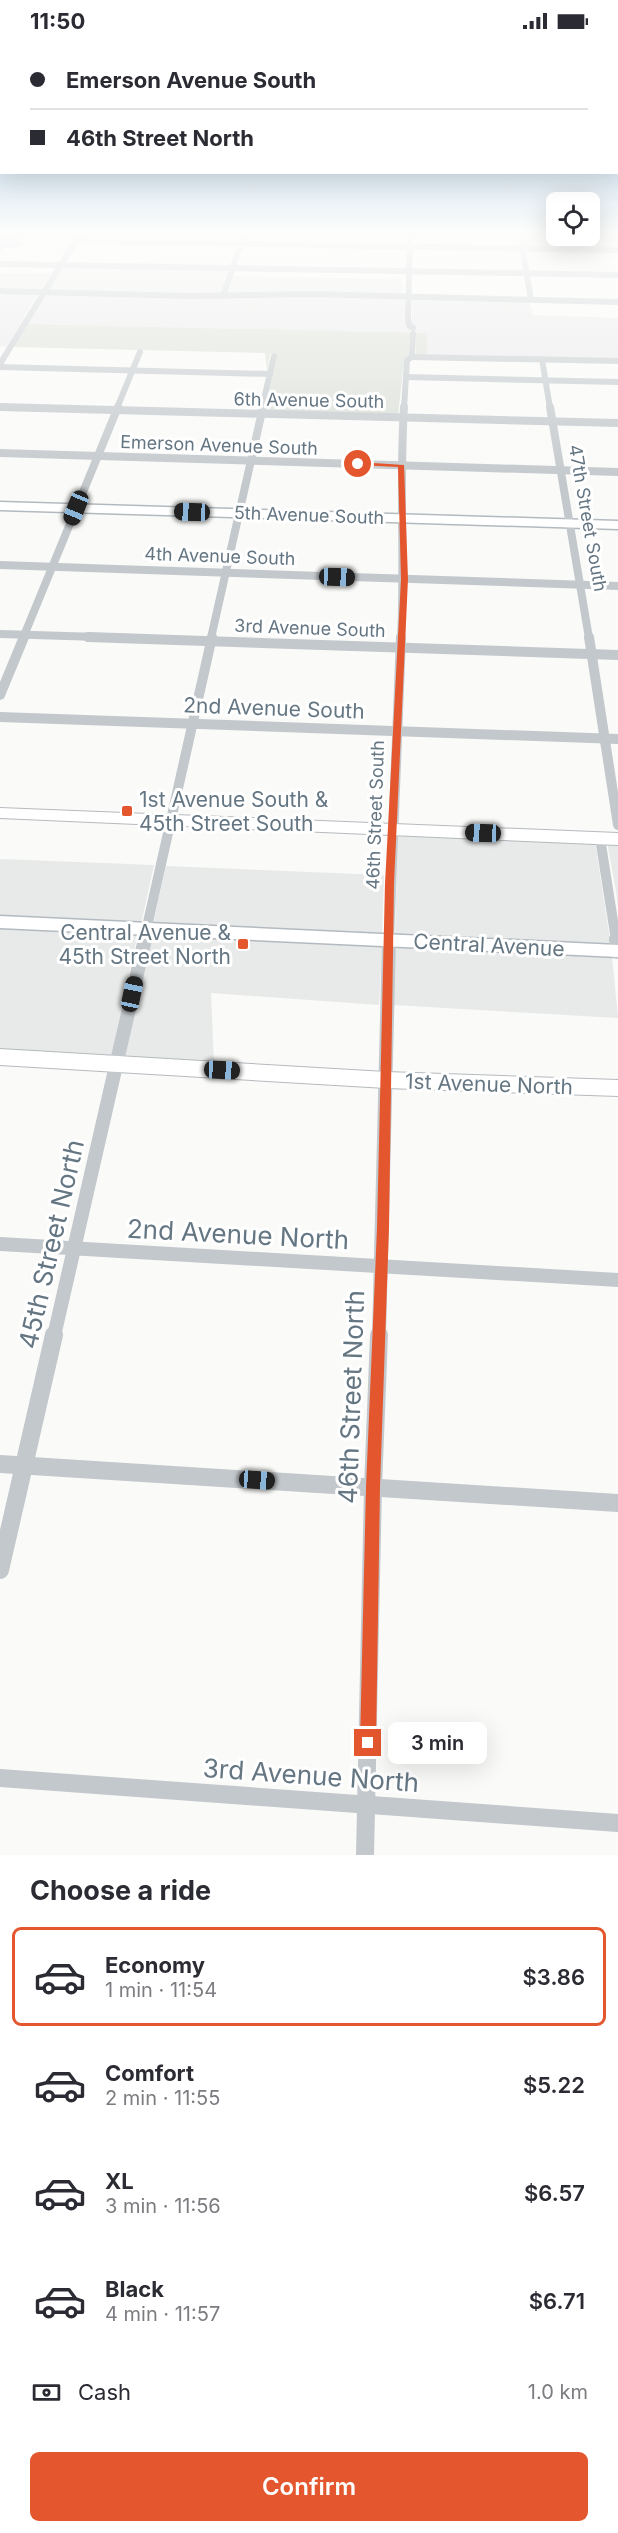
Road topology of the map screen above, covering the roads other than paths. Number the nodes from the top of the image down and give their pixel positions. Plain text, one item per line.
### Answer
1 (28, 317) edge
2 (409, 317) edge
3 (140, 352) dead end
4 (274, 356) dead end
5 (412, 357) junction
6 (542, 359) junction
7 (618, 361) edge
8 (0, 365) edge
9 (132, 370) junction
10 (270, 374) junction
11 (406, 377) junction
12 (546, 380) junction
13 (618, 382) edge
14 (0, 407) edge
15 (116, 410) junction
16 (261, 414) junction
17 (402, 417) junction
18 (553, 422) junction
19 (618, 423) edge
20 (0, 453) edge
21 (97, 456) junction
22 (250, 461) junction
23 (401, 465) junction
24 (561, 470) junction
25 (618, 471) edge
26 (0, 506) edge
27 (76, 508) junction
28 (238, 513) junction
29 (402, 518) junction
30 (570, 523) junction
31 (618, 525) edge
32 (0, 565) edge
33 (52, 567) junction
34 (225, 573) junction
35 (404, 579) junction
36 (581, 585) junction
37 (618, 586) edge
38 (0, 634) edge
39 (24, 635) junction
40 (210, 641) junction
41 (401, 648) junction
42 (592, 654) junction
43 (618, 655) edge
44 (0, 695) edge
45 (0, 717) edge
46 (192, 723) junction
47 (397, 730) junction
48 (605, 739) junction
49 (618, 739) edge
50 (0, 813) edge
51 (170, 820) junction
52 (618, 825) edge
53 (393, 829) junction
54 (609, 838) edge
55 (0, 922) edge
56 (146, 929) junction
57 (388, 940) junction
58 (618, 951) edge
59 (0, 1057) edge
60 (117, 1063) junction
61 (386, 1080) junction
62 (618, 1088) edge
63 (0, 1244) edge
64 (75, 1249) junction
65 (382, 1266) junction
66 (618, 1280) edge
67 (0, 1464) edge
68 (24, 1465) junction
69 (373, 1487) junction
70 (618, 1503) edge
71 (0, 1570) edge
72 (0, 1778) edge
73 (366, 1807) junction
74 (618, 1823) edge
75 (365, 1855) edge

1 - 8 street
2 - 5 street, 46th Street South
3 - 9 street
4 - 10 street, 45th Street North
5 - 6 street
5 - 11 street, 46th Street South
6 - 7 street
6 - 12 street, 47th Street South
8 - 9 street
9 - 10 street
9 - 15 street
10 - 16 street, 45th Street North
11 - 12 street
11 - 17 street, 46th Street South
12 - 13 street
12 - 18 street, 47th Street South
14 - 15 street, 6th Avenue South
15 - 16 street, 6th Avenue South
15 - 21 street
16 - 17 street, 6th Avenue South
16 - 22 street, 45th Street North
17 - 18 street, 6th Avenue South
17 - 23 street, 46th Street South
18 - 19 street, 6th Avenue South
18 - 24 street, 47th Street South
20 - 21 street, Emerson Avenue South
21 - 22 street, Emerson Avenue South
21 - 27 street
22 - 23 street, Emerson Avenue South
22 - 28 street, 45th Street North
23 - 24 street, Emerson Avenue South
23 - 29 street, 46th Street South
24 - 25 street, Emerson Avenue South
24 - 30 street, 47th Street South
26 - 27 street, 5th Avenue South
27 - 28 street, 5th Avenue South
27 - 33 street
28 - 29 street, 5th Avenue South
28 - 34 street, 45th Street North
29 - 30 street, 5th Avenue South
29 - 35 street, 46th Street South
30 - 31 street, 5th Avenue South
30 - 36 street, 47th Street South
32 - 33 street, 4th Avenue South
33 - 34 street, 4th Avenue South
33 - 39 street
34 - 35 street, 4th Avenue South
34 - 40 street, 45th Street North
35 - 36 street, 4th Avenue South
35 - 41 street, 46th Street South
36 - 37 street, 4th Avenue South
36 - 42 street, 47th Street South
38 - 39 street, 3rd Avenue South
39 - 40 street, 3rd Avenue South
39 - 44 street
40 - 41 street, 3rd Avenue South
40 - 46 street, 45th Street North
41 - 42 street, 3rd Avenue South
41 - 47 street, 46th Street South
42 - 43 street, 3rd Avenue South
42 - 48 street, 47th Street South
45 - 46 street, 2nd Avenue South
46 - 47 street, 2nd Avenue South
46 - 51 street, 45th Street North
47 - 48 street, 2nd Avenue South
47 - 53 street, 46th Street South
48 - 49 street, 2nd Avenue South
48 - 52 street, 47th Street South
50 - 51 main road
51 - 53 main road
51 - 56 street, 45th Street North
53 - 54 main road
53 - 57 street, 46th Street South
54 - 58 street
55 - 56 street, Central Avenue
56 - 57 street, Central Avenue
56 - 60 street, 45th Street North
57 - 58 street, Central Avenue
57 - 61 street, 46th Street North
59 - 60 main road, 1st Avenue North
60 - 61 main road, 1st Avenue North
60 - 64 street, 45th Street North
61 - 62 main road, 1st Avenue North
61 - 65 street, 46th Street North
63 - 64 street, 2nd Avenue North
64 - 65 street, 2nd Avenue North
64 - 68 street, 45th Street North
65 - 66 street, 2nd Avenue North
65 - 69 street, 46th Street North
67 - 68 street
68 - 69 street
68 - 71 street, 45th Street North
69 - 70 street
69 - 73 street, 46th Street North
72 - 73 street, 3rd Avenue North
73 - 74 street, 3rd Avenue North
73 - 75 street, 46th Street North

